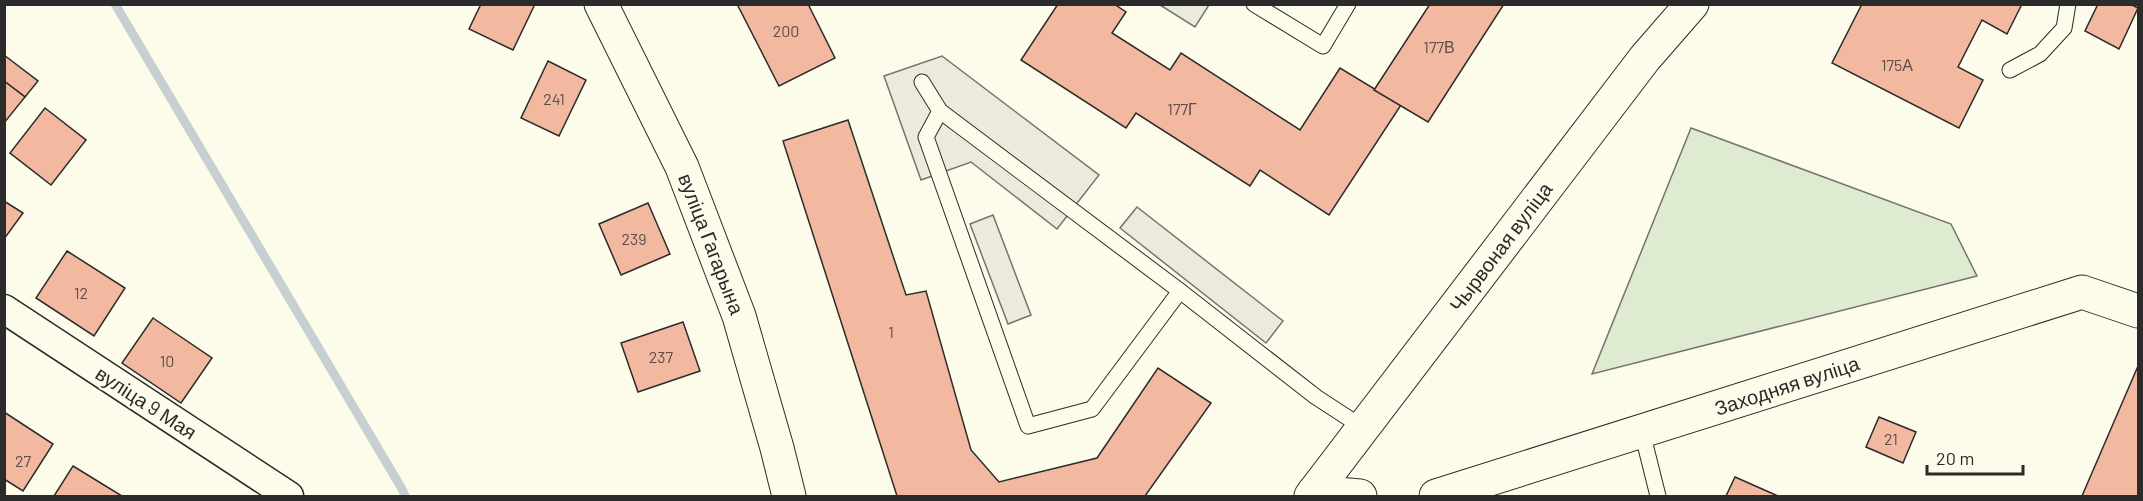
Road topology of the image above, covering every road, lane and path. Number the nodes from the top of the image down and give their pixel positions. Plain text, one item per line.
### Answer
1 (601, 4) edge
2 (1254, 4) edge
3 (1348, 4) edge
4 (2068, 4) edge
5 (1690, 5) edge
6 (2010, 70) dead end
7 (922, 82) dead end
8 (940, 111) junction
9 (1180, 291) junction
10 (4, 309) edge
11 (2139, 311) edge
12 (1362, 427) junction
13 (1642, 432) junction
14 (1312, 494) edge
15 (289, 496) edge
16 (789, 496) edge
17 (1360, 496) edge
18 (1436, 496) edge
19 (1658, 496) edge

1 - 16 street, вуліца Гагарына
2 - 3 lane
4 - 6 lane
5 - 12 street, Чырвоная вуліца
7 - 8 lane
8 - 9 lane
8 - 9 lane
9 - 12 lane
10 - 15 street, вуліца 9 Мая
11 - 13 street, Заходняя вуліца
12 - 14 street, Чырвоная вуліца
13 - 18 street, Заходняя вуліца
13 - 19 lane
14 - 17 street

